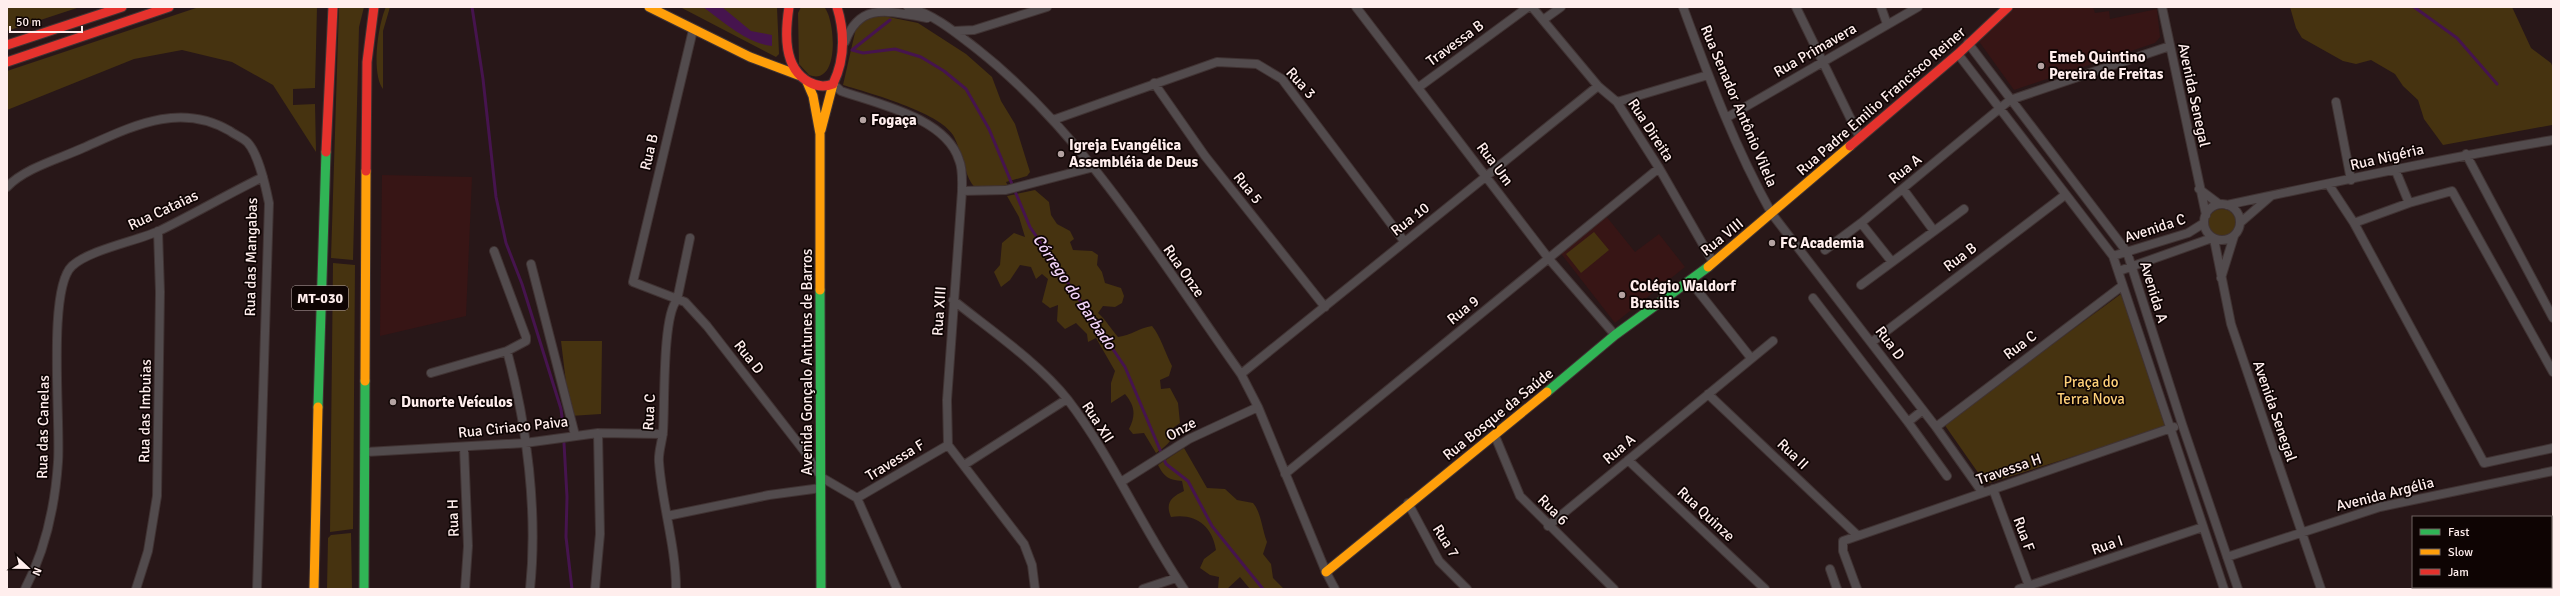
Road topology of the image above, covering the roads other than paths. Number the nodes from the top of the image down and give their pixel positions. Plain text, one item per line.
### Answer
1 (122, 7) edge
2 (169, 7) edge
3 (324, 7) edge
4 (333, 7) edge
5 (374, 7) edge
6 (649, 7) edge
7 (789, 7) edge
8 (837, 7) edge
9 (908, 7) edge
10 (1046, 7) edge
11 (1356, 7) edge
12 (1528, 7) edge
13 (1532, 7) edge
14 (1561, 7) edge
15 (1683, 7) edge
16 (1796, 7) edge
17 (1881, 7) edge
18 (1918, 7) edge
19 (2008, 7) edge
20 (2162, 7) edge
21 (938, 20) junction
22 (1543, 20) junction
23 (1887, 24) junction
24 (332, 29) junction
25 (693, 30) junction
26 (954, 31) junction
27 (1968, 43) junction
28 (7, 45) edge
29 (2170, 46) junction
30 (842, 49) junction
31 (1958, 54) junction
32 (1824, 60) junction
33 (7, 62) edge
34 (798, 75) junction
35 (1708, 75) junction
36 (807, 82) junction
37 (1154, 83) junction
38 (833, 84) junction
39 (1598, 86) junction
40 (1419, 88) junction
41 (2010, 100) junction
42 (1618, 102) junction
43 (2336, 102) dead end
44 (2002, 108) junction
45 (1726, 118) junction
46 (1053, 120) junction
47 (820, 134) junction
48 (1860, 138) junction
49 (2553, 140) edge
50 (2466, 154) junction
51 (1094, 167) junction
52 (1659, 168) junction
53 (2395, 169) junction
54 (263, 176) junction
55 (1488, 177) junction
56 (2351, 180) junction
57 (2329, 185) junction
58 (7, 187) edge
59 (1903, 189) junction
60 (2199, 189) junction
61 (962, 190) junction
62 (2065, 195) junction
63 (2272, 196) junction
64 (2409, 203) junction
65 (2223, 204) junction
66 (1964, 210) dead end
67 (1772, 214) junction
68 (2205, 219) junction
69 (2240, 222) junction
70 (1861, 223) junction
71 (2354, 223) junction
72 (158, 231) junction
73 (1934, 232) junction
74 (2234, 236) junction
75 (690, 238) dead end
76 (2213, 238) junction
77 (1404, 241) junction
78 (1825, 250) dead end
79 (494, 252) dead end
80 (2127, 252) junction
81 (2113, 256) junction
82 (1549, 259) junction
83 (1713, 262) junction
84 (1892, 262) junction
85 (531, 264) dead end
86 (73, 265) joint
87 (2132, 265) junction
88 (2119, 271) junction
89 (2221, 279) junction
90 (1690, 280) junction
91 (633, 282) joint
92 (1861, 285) dead end
93 (2122, 286) junction
94 (1813, 298) dead end
95 (677, 300) junction
96 (953, 300) junction
97 (1325, 307) junction
98 (2553, 318) edge
99 (1615, 335) junction
100 (1773, 341) dead end
101 (1872, 342) junction
102 (507, 351) junction
103 (1751, 358) junction
104 (2553, 372) edge
105 (431, 373) dead end
106 (1241, 374) junction
107 (1708, 394) junction
108 (1067, 399) junction
109 (1258, 407) junction
110 (1923, 410) junction
111 (1908, 422) junction
112 (2182, 424) junction
113 (1936, 426) junction
114 (2170, 429) junction
115 (598, 433) junction
116 (663, 434) junction
117 (575, 435) junction
118 (1495, 436) junction
119 (525, 443) junction
120 (948, 445) junction
121 (464, 447) junction
122 (2553, 448) edge
123 (366, 452) junction
124 (1628, 460) junction
125 (964, 465) junction
126 (2553, 471) edge
127 (1285, 474) junction
128 (1947, 476) dead end
129 (821, 477) junction
130 (1121, 482) junction
131 (821, 488) junction
132 (1993, 489) junction
133 (1982, 492) junction
134 (857, 498) junction
135 (1408, 503) junction
136 (667, 516) junction
137 (1548, 526) junction
138 (2203, 527) junction
139 (2302, 531) junction
140 (1857, 535) junction
141 (2227, 557) junction
142 (1830, 569) dead end
143 (1326, 572) junction
144 (257, 577) junction
145 (1176, 578) junction
146 (2029, 587) edge
147 (25, 589) edge
148 (136, 589) edge
149 (253, 589) edge
150 (257, 589) edge
151 (314, 589) edge
152 (364, 589) edge
153 (465, 589) edge
154 (530, 589) edge
155 (595, 589) edge
156 (676, 589) edge
157 (822, 589) edge
158 (897, 589) edge
159 (1035, 589) edge
160 (1143, 589) edge
161 (1184, 589) edge
162 (1335, 589) edge
163 (1467, 589) edge
164 (1614, 589) edge
165 (1764, 589) edge
166 (1837, 589) edge
167 (1857, 589) edge
168 (2019, 589) edge
169 (2224, 589) edge
170 (2238, 589) edge
171 (2321, 589) edge

1 - 28 main road
2 - 33 main road
3 - 24 main road
4 - 24 main road, MT-030
5 - 123 main road, MT-030
6 - 25 main road
7 - 34 main road
8 - 30 main road, Avenida Gonçalo Antunes de Barros
9 - 21 street, Rua Onze
10 - 26 street
11 - 40 street, Rua Um
12 - 40 street, Travessa B
13 - 22 street, Rua Direita
14 - 22 street
15 - 35 street, Rua Senador Antônio Vilela
16 - 32 street
17 - 23 street
18 - 23 street, Rua Primavera
19 - 27 main road, Rua Padre Emilio Francisco Reiner
20 - 29 street, Avenida Senegal
21 - 26 street, Rua Onze
21 - 30 street, Rua Onze
22 - 39 street, Rua Direita
23 - 32 street, Rua Primavera
24 - 151 main road, MT-030
25 - 34 main road
25 - 91 street, Rua B
26 - 46 street, Rua Onze
27 - 31 main road, Rua Padre Emilio Francisco Reiner
27 - 41 street, Avenida A
29 - 41 street
29 - 60 street, Avenida Senegal
30 - 38 main road, Avenida Gonçalo Antunes de Barros
31 - 44 street, Avenida A
31 - 48 main road, Rua Padre Emilio Francisco Reiner
32 - 45 street, Rua Primavera
32 - 48 street
34 - 36 main road
35 - 42 street
35 - 45 street, Rua Senador Antônio Vilela
36 - 38 main road
36 - 47 main road, Avenida Gonçalo Antunes de Barros
37 - 46 street, Rua 3
37 - 77 street, Rua 3
37 - 97 street, Rua 5
38 - 47 main road, Avenida Gonçalo Antunes de Barros
38 - 61 street, Rua XIII
39 - 42 street, Rua Direita
39 - 55 street, Rua 10
40 - 55 street, Rua Um
41 - 44 street, Rua A
41 - 80 street, Avenida A
42 - 52 street, Rua Direita
43 - 56 street
44 - 59 street, Rua A
44 - 62 street, Avenida A
45 - 67 street, Rua Senador Antônio Vilela
46 - 51 street, Rua Onze
47 - 129 main road, Avenida Gonçalo Antunes de Barros
48 - 67 main road, Rua Padre Emilio Francisco Reiner
49 - 50 street, Rua Nigéria
50 - 53 street, Rua Nigéria
50 - 98 street
51 - 61 street
51 - 106 street, Rua Onze
52 - 82 street, Rua 9
52 - 83 street, Rua Direita
53 - 56 street, Rua Nigéria
53 - 64 street
54 - 58 street, Rua das Mangabas
54 - 72 street, Rua Cataias
54 - 144 street, Rua das Mangabas
55 - 77 street, Rua 10
55 - 82 street, Rua Um
56 - 57 street, Rua Nigéria
57 - 63 street, Rua Nigéria
57 - 71 street
59 - 70 street, Rua A
59 - 73 street
60 - 65 street
60 - 68 street, Avenida Senegal
61 - 96 street, Rua XIII
62 - 81 street, Avenida A
62 - 101 street, Rua B
63 - 65 street, Rua Nigéria
63 - 69 street
64 - 71 street
64 - 104 street
65 - 68 street, Rua Nigéria
65 - 69 street
66 - 73 street
67 - 83 main road, Rua VIII
67 - 101 street, Rua D
68 - 76 street
68 - 80 street, Avenida C
69 - 74 street
70 - 78 street, Rua A
70 - 84 street
71 - 122 street
72 - 86 street, Rua Cataias
72 - 148 street, Rua das Imbuias
73 - 84 street
74 - 76 street
74 - 89 street
75 - 95 street, Rua C
76 - 87 street, Avenida C
76 - 89 street, Avenida Senegal
77 - 97 street, Rua 10
79 - 102 street
80 - 81 street, Avenida C
80 - 87 street, Avenida A
81 - 88 street, Avenida A
82 - 99 street, Rua Um
82 - 127 street, Rua 9
83 - 90 main road, Rua VIII
84 - 92 street
85 - 117 street
86 - 147 street, Rua das Canelas
87 - 88 street, Avenida C
87 - 112 street, Avenida A
88 - 93 street, Avenida A
89 - 139 street, Avenida Senegal
90 - 99 main road, Rua Bosque da Saúde
90 - 103 street
91 - 95 street, Rua D
93 - 113 street, Rua C
93 - 114 street, Avenida A
94 - 111 street
95 - 116 street, Rua C
95 - 129 street, Rua D
96 - 108 street, Rua XII
96 - 120 street, Rua XIII
97 - 106 street, Rua 10
99 - 118 main road, Rua Bosque da Saúde
100 - 103 street, Rua A
101 - 110 street, Rua D
102 - 105 street
102 - 119 street
103 - 107 street, Rua A
106 - 109 street, Rua Onze
107 - 124 street, Rua A
107 - 140 street, Rua II
108 - 125 street
108 - 130 street, Rua XII
109 - 127 street, Rua Onze
109 - 130 street, Onze
110 - 111 street
110 - 113 street, Rua D
111 - 128 street
112 - 114 street, Travessa H
112 - 141 street, Avenida A
113 - 133 street, Rua D
114 - 132 street, Travessa H
114 - 138 street, Avenida A
115 - 116 street, Rua Ciriaco Paiva
115 - 117 street, Rua Ciriaco Paiva
115 - 155 street
116 - 136 street, Rua C
117 - 119 street, Rua Ciriaco Paiva
118 - 135 main road, Rua Bosque da Saúde
118 - 137 street, Rua 6
119 - 121 street, Rua Ciriaco Paiva
119 - 154 street
120 - 125 street
120 - 134 street, Travessa F
121 - 123 street, Rua Ciriaco Paiva
121 - 153 street, Rua H
123 - 152 main road, MT-030
124 - 137 street, Rua A
124 - 165 street, Rua Quinze
125 - 159 street
126 - 139 street, Avenida Argélia
127 - 143 street, Rua Onze
129 - 131 main road, Avenida Gonçalo Antunes de Barros
129 - 134 street
130 - 145 street, Rua XII
131 - 136 street
131 - 157 main road, Avenida Gonçalo Antunes de Barros
132 - 133 street, Travessa H
132 - 146 street, Rua F
133 - 140 street, Travessa H
134 - 158 street
135 - 143 main road, Rua Bosque da Saúde
135 - 163 street, Rua 7
136 - 156 street, Rua C
137 - 164 street, Rua 6
138 - 146 street, Rua I
138 - 169 street, Avenida A
139 - 141 street, Avenida Argélia
139 - 171 street, Avenida Senegal
140 - 167 street
141 - 170 street, Avenida A
142 - 166 street
143 - 162 street, Rua Onze
144 - 149 street
144 - 150 street, Rua das Mangabas
145 - 160 street
145 - 161 street, Rua XII
146 - 168 street, Rua I

